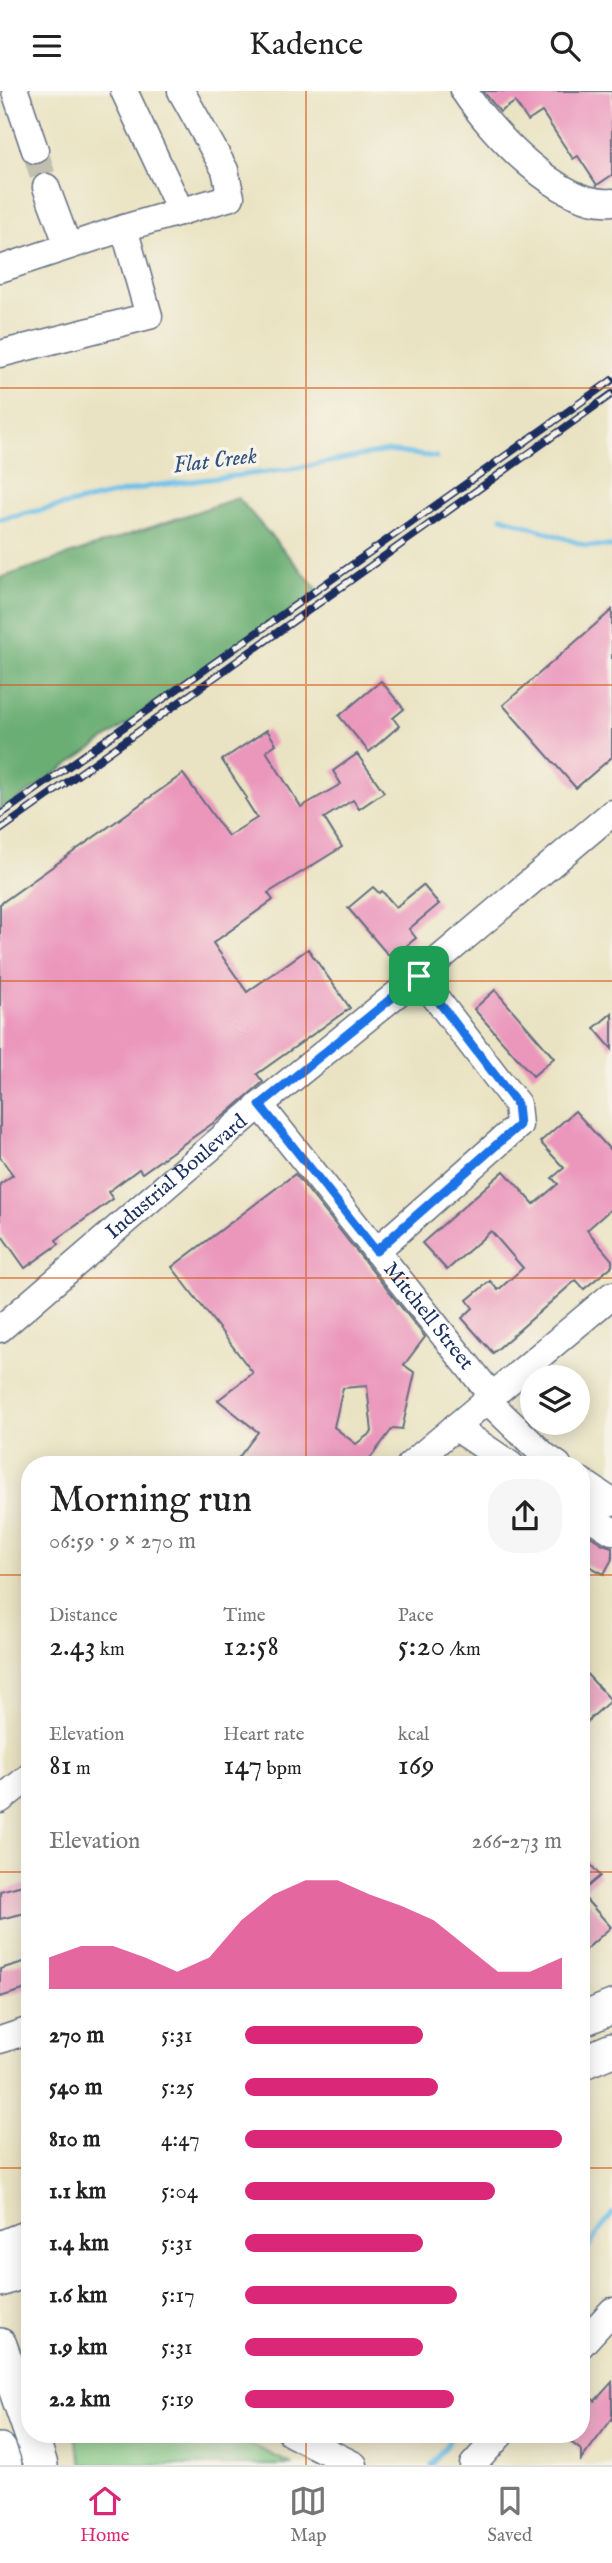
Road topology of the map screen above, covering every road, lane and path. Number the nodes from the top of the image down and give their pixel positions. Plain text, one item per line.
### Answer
1 (15, 91) edge
2 (124, 91) edge
3 (181, 91) edge
4 (464, 91) edge
5 (35, 151) tunnel mouth
6 (46, 187) tunnel mouth
7 (612, 202) edge
8 (181, 212) junction
9 (124, 228) junction
10 (68, 246) junction
11 (0, 269) edge
12 (0, 354) edge
13 (612, 813) edge
14 (419, 976) junction
15 (260, 1105) junction
16 (376, 1251) junction
17 (612, 1295) edge
18 (0, 1329) edge
19 (489, 1398) junction
20 (455, 1427) junction
21 (421, 1456) edge
22 (498, 1456) edge
23 (545, 1456) edge
24 (590, 1487) edge
25 (612, 1502) edge
26 (590, 1517) edge
27 (612, 1531) edge
28 (21, 1783) edge
29 (0, 1800) edge
30 (612, 2007) edge
31 (590, 2016) edge
32 (21, 2032) edge
33 (0, 2040) edge
34 (612, 2050) edge
35 (590, 2059) edge
36 (21, 2240) edge
37 (0, 2248) edge
38 (21, 2272) edge
39 (0, 2280) edge
40 (612, 2311) edge
41 (590, 2335) edge
42 (0, 2345) edge
43 (21, 2407) edge
44 (33, 2443) edge
45 (310, 2443) edge
46 (493, 2443) edge
47 (0, 2451) edge
48 (5, 2465) edge
49 (41, 2465) edge
50 (354, 2465) edge
51 (473, 2465) edge

1 - 5 street
2 - 8 street
3 - 8 street
4 - 7 street
6 - 10 street
8 - 9 street
9 - 10 street
9 - 12 street
10 - 11 street
13 - 14 street, Industrial Boulevard
14 - 15 street, Industrial Boulevard
14 - 16 street
15 - 16 street, Mitchell Street
15 - 18 street, Industrial Boulevard
16 - 19 street, Mitchell Street
17 - 19 street
19 - 20 street
19 - 23 street, Mitchell Street
20 - 21 street
20 - 22 street
24 - 25 street
26 - 27 street
28 - 29 street
30 - 31 main road
32 - 33 street
34 - 35 main road
36 - 37 main road
38 - 39 main road
40 - 41 street
42 - 43 main road
44 - 49 main road
45 - 50 street
46 - 51 street
47 - 48 main road

